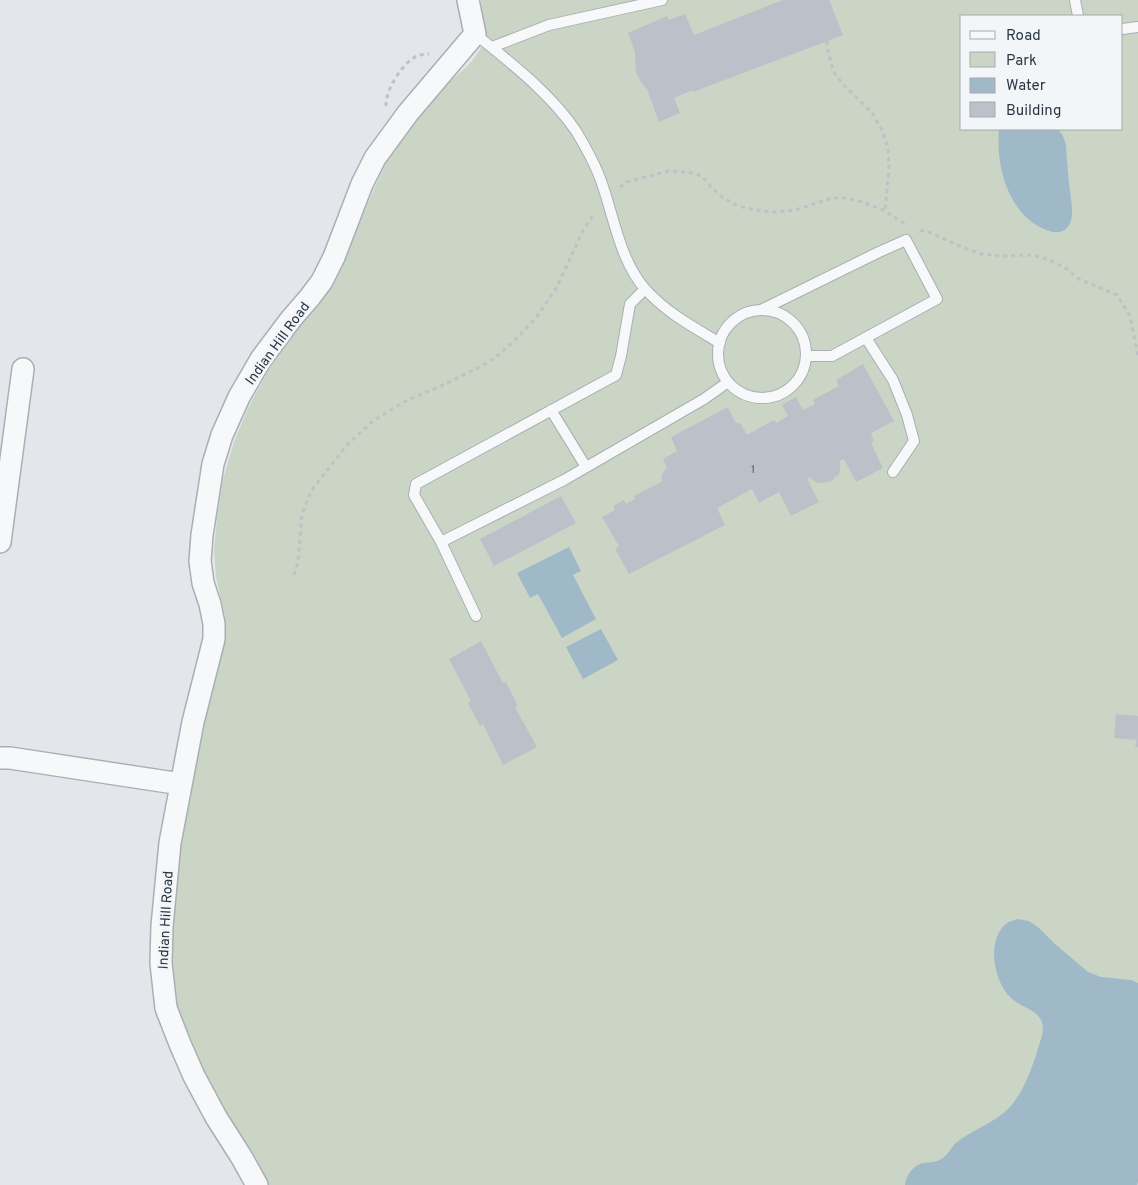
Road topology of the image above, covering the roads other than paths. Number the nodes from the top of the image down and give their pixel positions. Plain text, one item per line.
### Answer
1 (468, 0) edge
2 (662, 0) edge
3 (1075, 0) edge
4 (1078, 15) edge
5 (1138, 27) edge
6 (1123, 30) edge
7 (476, 34) junction
8 (492, 48) junction
9 (645, 289) junction
10 (761, 310) junction
11 (866, 338) junction
12 (720, 343) junction
13 (806, 356) junction
14 (23, 369) dead end
15 (728, 382) junction
16 (551, 410) junction
17 (586, 467) junction
18 (893, 472) dead end
19 (0, 542) edge
20 (441, 542) junction
21 (476, 616) dead end
22 (0, 758) edge
23 (181, 784) junction
24 (257, 1185) edge

1 - 7 street
2 - 8 lane
3 - 4 lane
5 - 6 lane
7 - 8 lane
7 - 23 street, Indian Hill Road
8 - 9 lane
9 - 12 lane
9 - 16 lane
10 - 11 lane
10 - 12 lane
10 - 13 lane
11 - 13 lane
11 - 18 lane
12 - 15 lane
13 - 15 lane
14 - 19 street
15 - 17 lane
16 - 17 lane
16 - 20 lane
17 - 20 lane
20 - 21 lane
22 - 23 street
23 - 24 street, Indian Hill Road

